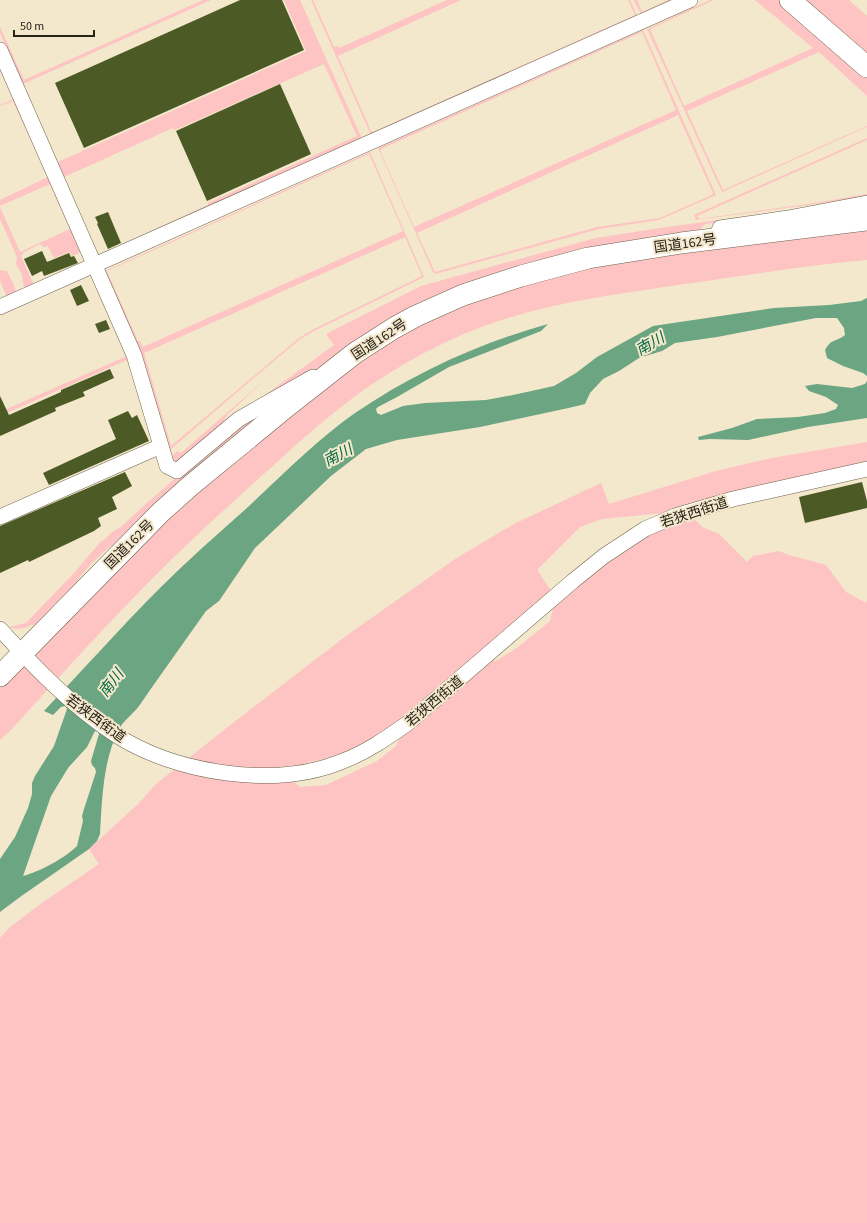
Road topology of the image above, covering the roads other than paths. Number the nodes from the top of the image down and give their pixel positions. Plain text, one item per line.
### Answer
1 (690, 0) edge
2 (790, 0) edge
3 (0, 50) edge
4 (867, 66) edge
5 (867, 203) edge
6 (867, 220) edge
7 (716, 238) junction
8 (96, 266) junction
9 (0, 307) edge
10 (327, 376) junction
11 (161, 446) junction
12 (867, 469) edge
13 (0, 517) edge
14 (0, 629) edge
15 (25, 656) junction
16 (0, 676) edge

1 - 8 street
2 - 4 highway
3 - 8 street
5 - 7 street
6 - 7 highway, 国道162号
7 - 10 highway, 国道162号
8 - 9 street
8 - 11 street
10 - 11 street
10 - 15 highway, 国道162号
11 - 13 street
12 - 15 street, 若狭西街道
14 - 15 street, 若狭西街道
15 - 16 highway, 国道162号

